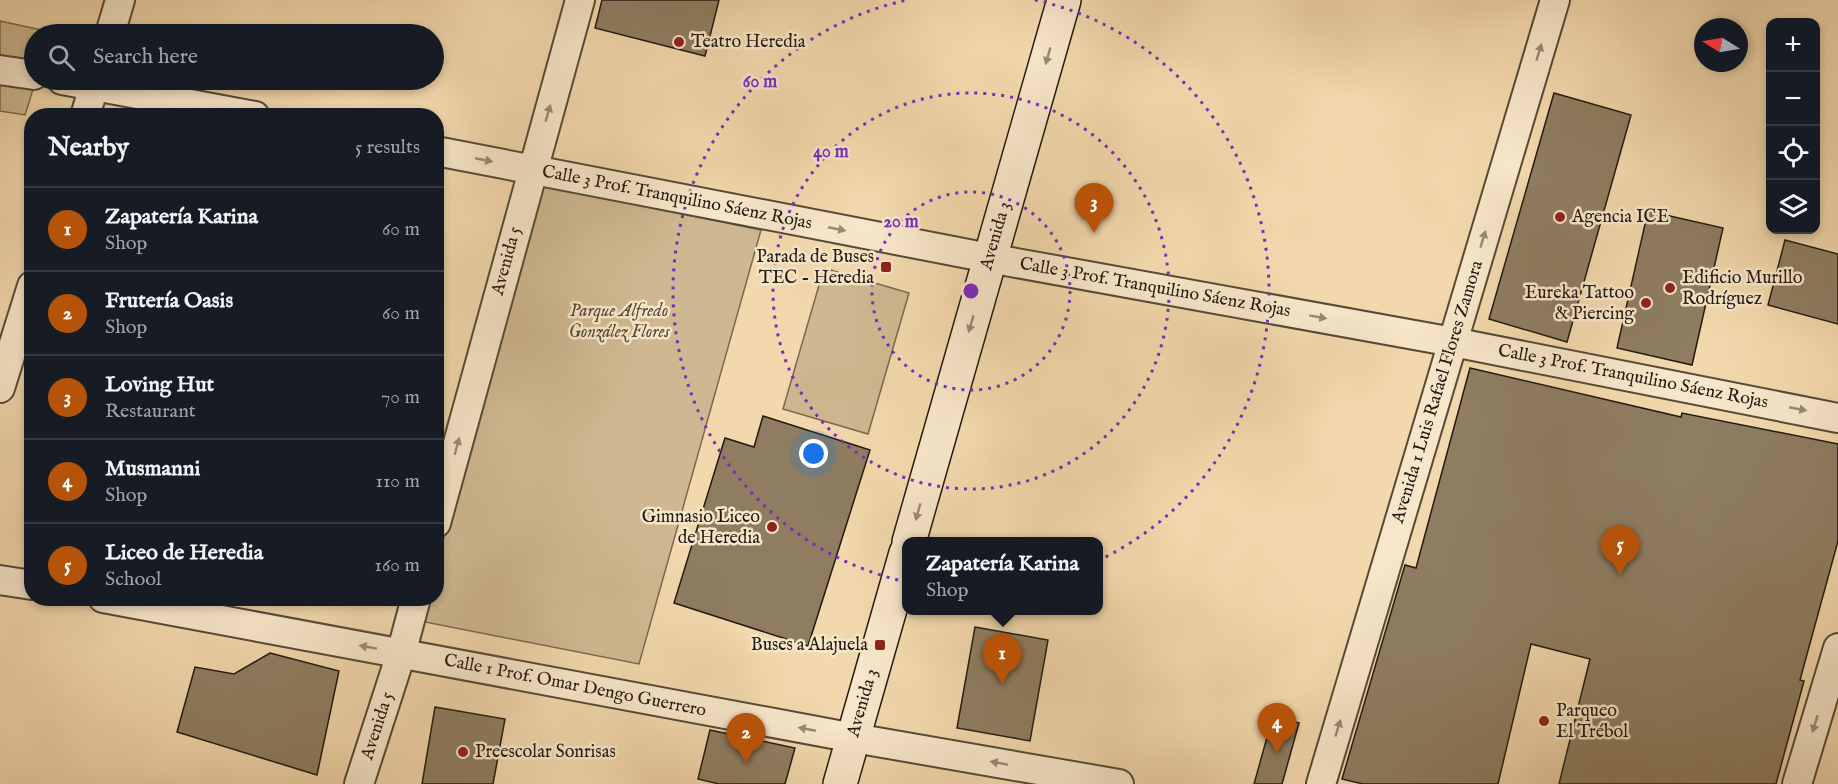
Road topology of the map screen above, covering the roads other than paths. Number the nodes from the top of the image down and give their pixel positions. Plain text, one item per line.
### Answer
1 (120, 0) edge
2 (579, 0) edge
3 (1064, 0) edge
4 (1555, 0) edge
5 (113, 24) edge
6 (0, 70) edge
7 (24, 74) edge
8 (93, 90) edge
9 (133, 90) edge
10 (87, 108) edge
11 (217, 108) edge
12 (444, 152) edge
13 (532, 169) junction
14 (989, 258) junction
15 (24, 312) edge
16 (1453, 342) junction
17 (0, 388) edge
18 (1838, 418) edge
19 (444, 494) edge
20 (910, 537) edge
21 (902, 567) edge
22 (0, 579) edge
23 (24, 584) edge
24 (146, 606) edge
25 (414, 606) edge
26 (1838, 648) edge
27 (401, 654) junction
28 (854, 738) junction
29 (359, 784) edge
30 (840, 784) edge
31 (1119, 784) edge
32 (1321, 784) edge
33 (1797, 784) edge

1 - 5 street
13 -> 2 street, Avenida 5
3 -> 14 street, Avenida 3
16 -> 4 street, Avenida 1 Luis Rafael Flores Zamora
6 - 7 street
8 - 10 street
9 - 11 street
12 -> 13 street, Calle 3 Prof. Tranquilino Sáenz Rojas
13 -> 14 street, Calle 3 Prof. Tranquilino Sáenz Rojas
19 -> 13 street, Avenida 5
14 -> 16 street, Calle 3 Prof. Tranquilino Sáenz Rojas
14 -> 20 street, Avenida 3
15 - 17 street
16 -> 18 street, Calle 3 Prof. Tranquilino Sáenz Rojas
32 -> 16 street, Avenida 1 Luis Rafael Flores Zamora
21 - 28 street, Avenida 3
22 - 23 street
27 -> 24 street, Calle 1 Prof. Omar Dengo Guerrero
25 - 27 street, Avenida 5
26 -> 33 street
28 -> 27 street, Calle 1 Prof. Omar Dengo Guerrero
27 - 29 street, Avenida 5
28 - 30 street, Avenida 3
31 -> 28 street, Calle 1 Prof. Omar Dengo Guerrero

